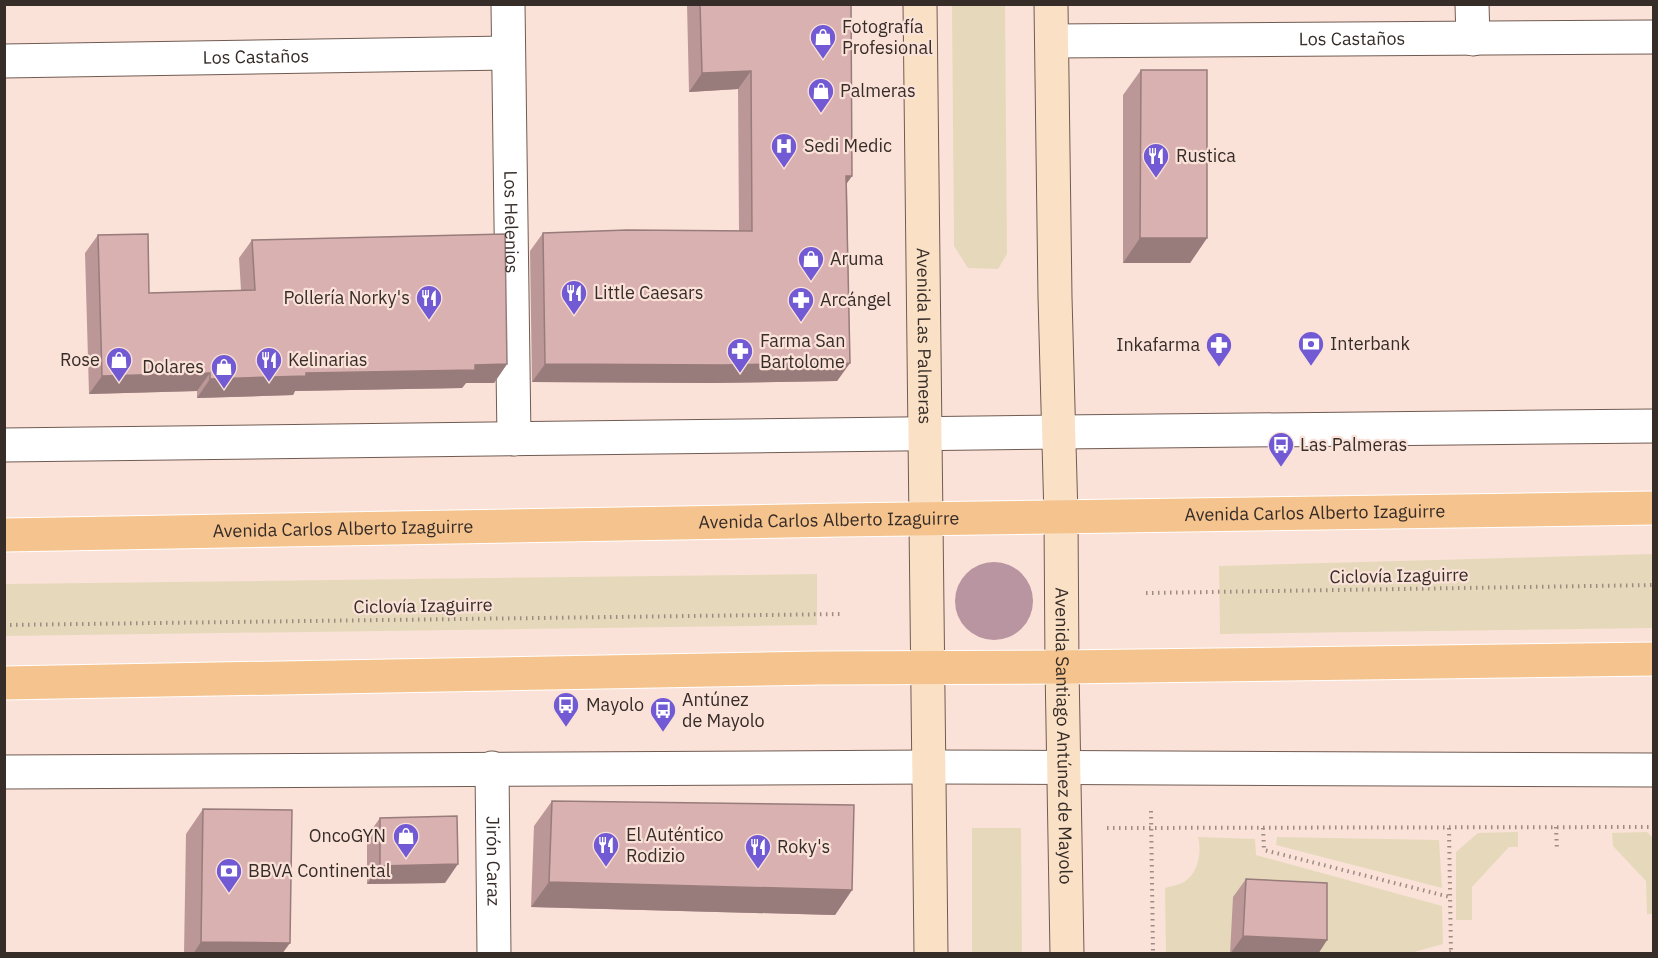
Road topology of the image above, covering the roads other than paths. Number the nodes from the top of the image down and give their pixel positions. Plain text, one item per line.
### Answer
1 (508, 4) edge
2 (920, 4) edge
3 (1051, 4) edge
4 (1472, 4) edge
5 (1653, 37) edge
6 (1473, 39) junction
7 (1052, 41) junction
8 (507, 53) junction
9 (4, 61) edge
10 (1653, 426) edge
11 (1060, 432) junction
12 (925, 434) junction
13 (514, 439) junction
14 (4, 445) edge
15 (1653, 508) edge
16 (926, 518) junction
17 (1061, 518) junction
18 (4, 535) edge
19 (1653, 659) edge
20 (927, 666) junction
21 (1062, 667) junction
22 (4, 683) edge
23 (929, 767) junction
24 (492, 768) junction
25 (1064, 769) junction
26 (1653, 770) edge
27 (4, 772) edge
28 (494, 954) edge
29 (931, 954) edge
30 (1067, 954) edge

1 - 8 street, Los Helenios
2 - 12 main road, Avenida Las Palmeras
3 - 7 main road
4 - 6 street
5 - 6 street, Los Castaños
6 - 7 street, Los Castaños
7 - 11 main road
8 - 9 street, Los Castaños
8 - 13 street, Los Helenios
10 - 11 street
11 - 12 street
11 - 17 main road
12 - 13 street
12 - 16 main road, Avenida Las Palmeras
13 - 14 street
15 - 17 main road, Avenida Carlos Alberto Izaguirre
16 - 17 main road, Avenida Carlos Alberto Izaguirre
16 - 18 main road, Avenida Carlos Alberto Izaguirre
16 - 20 main road, Avenida Las Palmeras
17 - 21 main road, Avenida Santiago Antúnez de Mayolo
19 - 21 main road
20 - 21 main road
20 - 22 main road
20 - 23 main road
21 - 25 main road, Avenida Santiago Antúnez de Mayolo
23 - 24 street
23 - 25 street
23 - 29 main road
24 - 27 street
24 - 28 street, Jirón Caraz
25 - 26 street
25 - 30 main road, Avenida Santiago Antúnez de Mayolo

